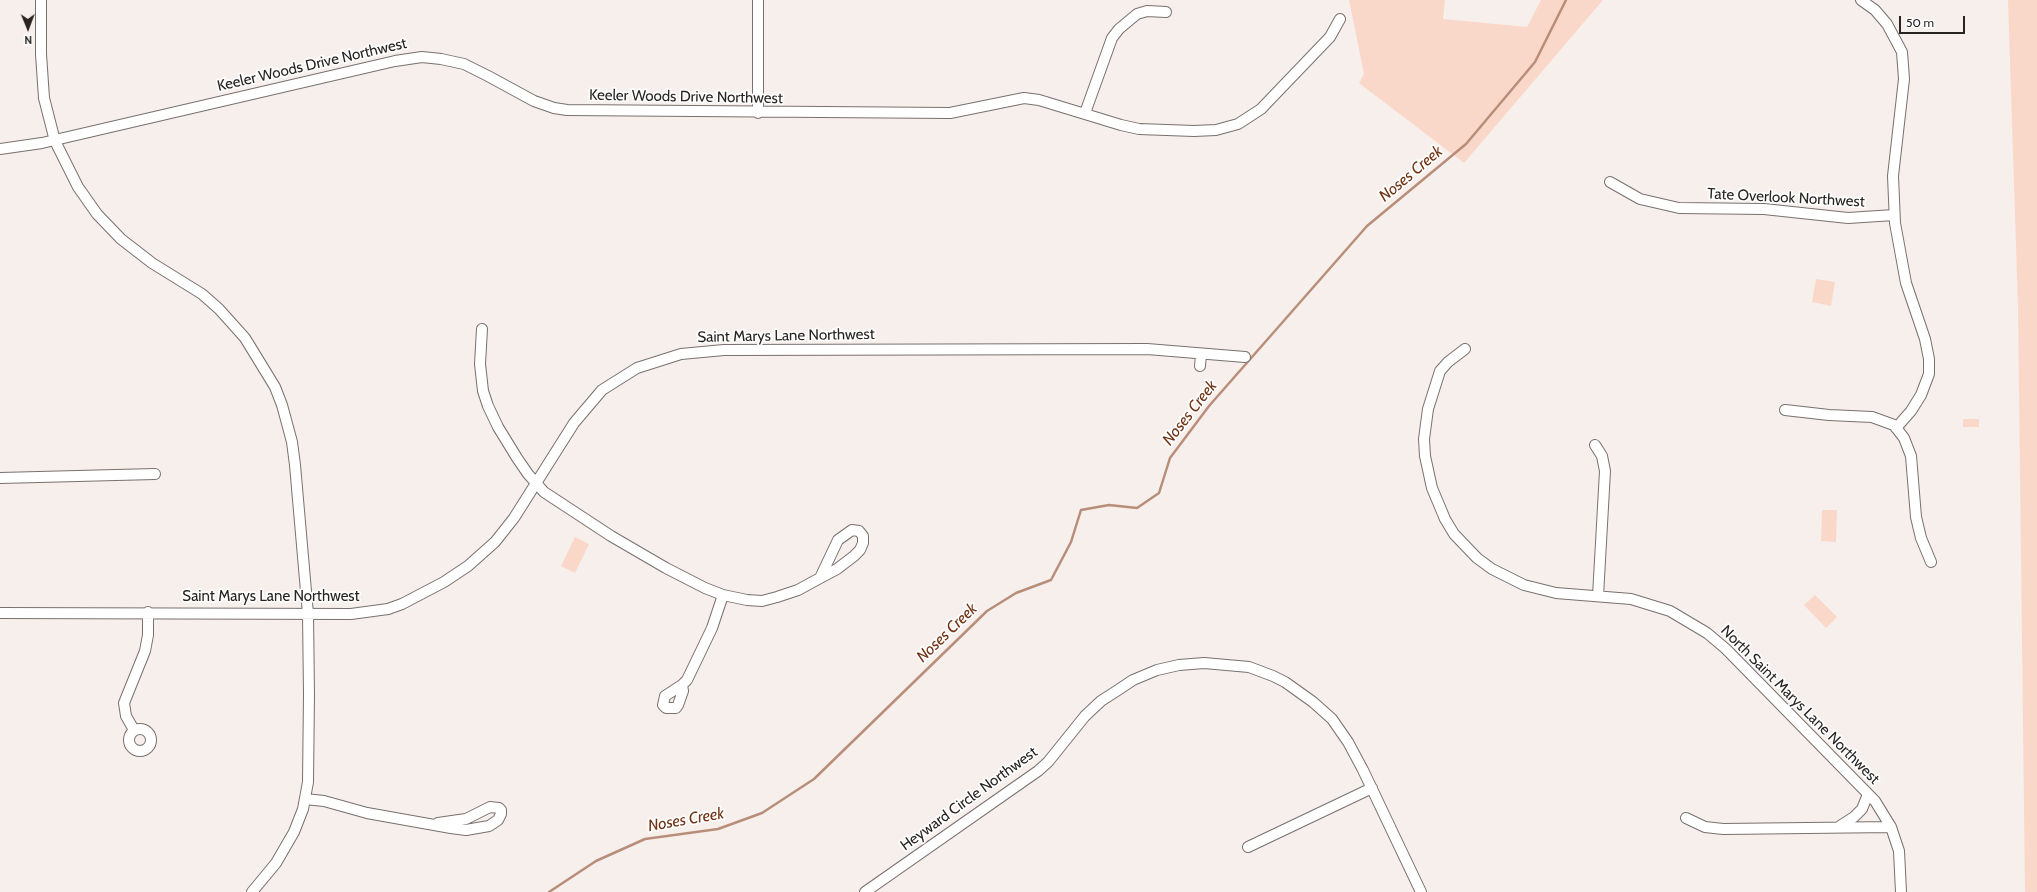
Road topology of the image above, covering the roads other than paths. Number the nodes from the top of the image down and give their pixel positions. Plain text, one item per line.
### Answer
1 (41, 0) edge
2 (758, 0) edge
3 (1861, 0) edge
4 (1872, 3) edge
5 (1166, 12) dead end
6 (1340, 19) dead end
7 (758, 113) junction
8 (1085, 113) junction
9 (55, 141) junction
10 (0, 149) edge
11 (1610, 182) dead end
12 (1894, 215) junction
13 (482, 329) dead end
14 (1465, 349) dead end
15 (1201, 354) junction
16 (1245, 358) dead end
17 (1200, 366) dead end
18 (1785, 410) dead end
19 (1896, 428) junction
20 (1596, 445) dead end
21 (155, 474) dead end
22 (0, 478) edge
23 (535, 483) junction
24 (1931, 562) dead end
25 (820, 578) junction
26 (723, 595) junction
27 (1598, 596) junction
28 (148, 612) junction
29 (0, 613) edge
30 (308, 614) junction
31 (682, 685) dead end
32 (134, 730) dead end
33 (1372, 788) junction
34 (1868, 794) junction
35 (305, 799) junction
36 (1686, 818) dead end
37 (436, 825) junction
38 (1838, 827) junction
39 (1891, 827) junction
40 (1248, 847) dead end
41 (252, 892) edge
42 (865, 892) edge
43 (1421, 892) edge
44 (1901, 892) edge

1 - 9 street
2 - 7 street
3 - 4 street
4 - 12 street
5 - 8 street
6 - 8 street, Keeler Woods Drive Northwest
7 - 8 street, Keeler Woods Drive Northwest
7 - 9 street, Keeler Woods Drive Northwest
9 - 10 street, Keeler Woods Drive Northwest
9 - 30 street
11 - 12 street, Tate Overlook Northwest
12 - 19 street
13 - 23 street
14 - 27 street, North Saint Marys Lane Northwest
15 - 16 street, Saint Marys Lane Northwest
15 - 17 street
15 - 23 street, Saint Marys Lane Northwest
18 - 19 street
19 - 24 street
20 - 27 street
21 - 22 street
23 - 26 street
23 - 30 street, Saint Marys Lane Northwest
25 - 25 street
25 - 26 street
26 - 31 street
27 - 34 street, North Saint Marys Lane Northwest
28 - 29 street, Saint Marys Lane Northwest
28 - 30 street, Saint Marys Lane Northwest
28 - 32 street
30 - 35 street
33 - 40 street
33 - 42 street, Heyward Circle Northwest
33 - 43 street, Heyward Circle Northwest
34 - 38 street
34 - 39 street, North Saint Marys Lane Northwest
35 - 37 street
35 - 41 street
36 - 38 street
37 - 37 street
38 - 39 street
39 - 44 street, North Saint Marys Lane Northwest

